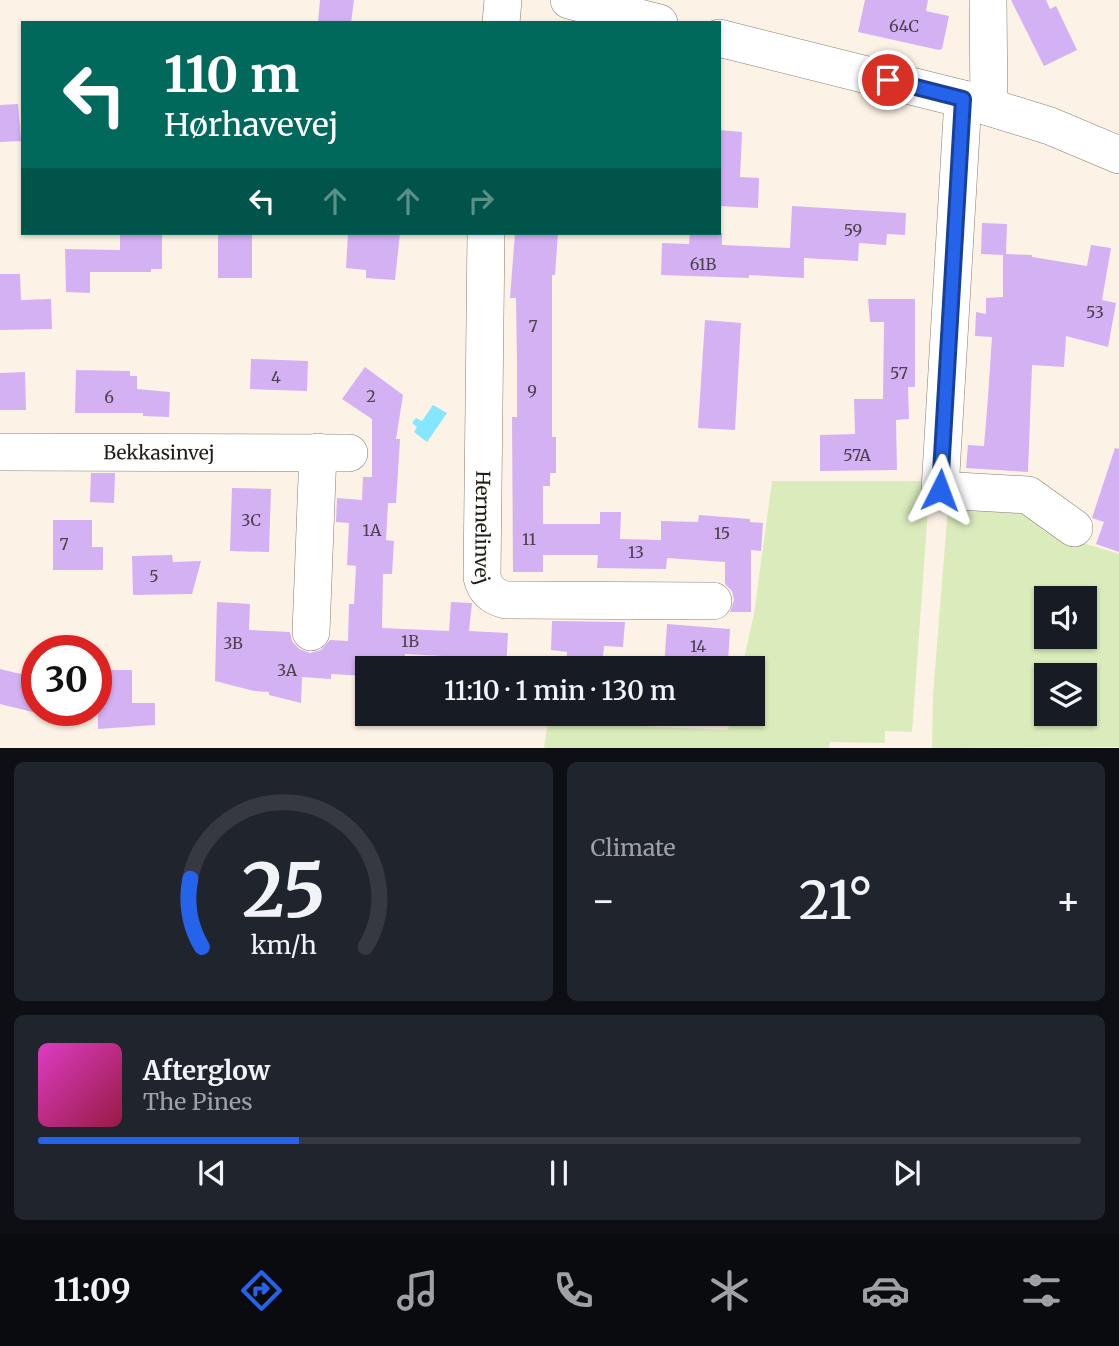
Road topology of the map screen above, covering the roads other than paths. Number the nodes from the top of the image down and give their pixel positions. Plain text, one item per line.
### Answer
1 (503, 0) edge
2 (569, 0) edge
3 (988, 0) edge
4 (501, 21) edge
5 (651, 21) edge
6 (721, 39) edge
7 (976, 103) junction
8 (1119, 155) edge
9 (486, 235) edge
10 (0, 452) edge
11 (1074, 528) dead end
12 (713, 601) dead end
13 (312, 632) dead end

1 - 4 street
2 - 5 street
3 - 7 street
6 - 7 street
7 - 8 street
7 - 11 street
9 - 12 street, Hermelinvej
10 - 13 street, Bekkasinvej

